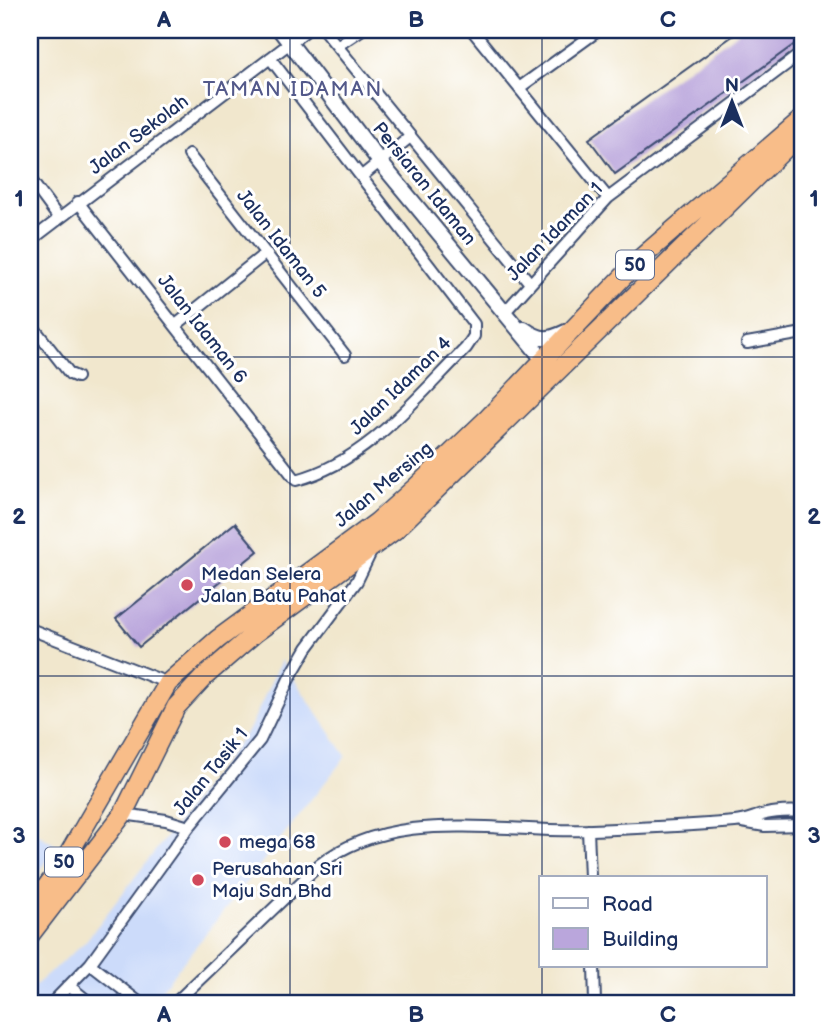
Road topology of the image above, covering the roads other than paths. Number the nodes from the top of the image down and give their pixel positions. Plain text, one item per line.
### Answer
1 (280, 30) edge
2 (307, 30) edge
3 (324, 30) edge
4 (361, 30) edge
5 (472, 30) edge
6 (598, 30) edge
7 (290, 43) junction
8 (337, 46) junction
9 (803, 52) edge
10 (270, 58) junction
11 (519, 88) junction
12 (803, 118) edge
13 (803, 131) edge
14 (410, 137) junction
15 (189, 155) dead end
16 (380, 162) junction
17 (362, 176) junction
18 (30, 179) edge
19 (608, 198) junction
20 (79, 202) junction
21 (58, 217) junction
22 (30, 240) edge
23 (266, 253) junction
24 (529, 282) junction
25 (504, 313) junction
26 (30, 323) edge
27 (176, 325) junction
28 (577, 327) junction
29 (803, 333) edge
30 (747, 343) dead end
31 (345, 355) dead end
32 (542, 358) junction
33 (77, 377) dead end
34 (296, 480) joint
35 (373, 547) junction
36 (30, 629) edge
37 (168, 683) junction
38 (803, 811) edge
39 (123, 814) junction
40 (740, 822) junction
41 (803, 825) edge
42 (188, 827) junction
43 (589, 830) junction
44 (590, 876) edge
45 (30, 909) edge
46 (30, 935) edge
47 (90, 964) junction
48 (594, 967) edge
49 (69, 986) junction
50 (52, 1003) edge
51 (90, 1003) edge
52 (140, 1003) edge
53 (175, 1003) edge
54 (596, 1003) edge

1 - 7 street, Persiaran Idaman
2 - 7 street, Jalan Sekolah
3 - 8 street
4 - 8 street
5 - 11 street
6 - 11 street
7 - 10 street, Jalan Sekolah
7 - 16 street, Persiaran Idaman
8 - 14 street
9 - 19 street, Jalan Idaman 1
10 - 17 street
10 - 20 street, Jalan Sekolah
11 - 19 street
12 - 28 highway, Jalan Mersing / 50
13 - 35 highway
14 - 16 street
14 - 24 street
15 - 23 street, Jalan Idaman 5
16 - 17 street
16 - 25 street, Persiaran Idaman
17 - 34 street, Jalan Idaman 4
18 - 21 street
19 - 24 street, Jalan Idaman 1
20 - 21 street, Jalan Sekolah
20 - 27 street, Jalan Idaman 6
21 - 22 street, Jalan Sekolah
23 - 27 street
23 - 31 street, Jalan Idaman 5
24 - 25 street, Jalan Idaman 1
25 - 28 street, Persiaran Idaman
25 - 32 street, Persiaran Idaman
26 - 33 street
27 - 34 street, Jalan Idaman 6
28 - 32 highway, Jalan Mersing / 50
29 - 30 street
32 - 37 highway, Jalan Mersing / 50
35 - 39 highway
35 - 42 street, Jalan Tasik 1
36 - 37 street
37 - 45 highway, Jalan Mersing / 50
38 - 40 street
39 - 42 street
39 - 46 highway
40 - 41 street
40 - 43 street
42 - 47 street, Jalan Tasik 1
43 - 44 street
43 - 53 street
47 - 49 street, Jalan Tasik 1
47 - 52 street
48 - 54 street
49 - 50 street, Jalan Tasik 1
49 - 51 street

